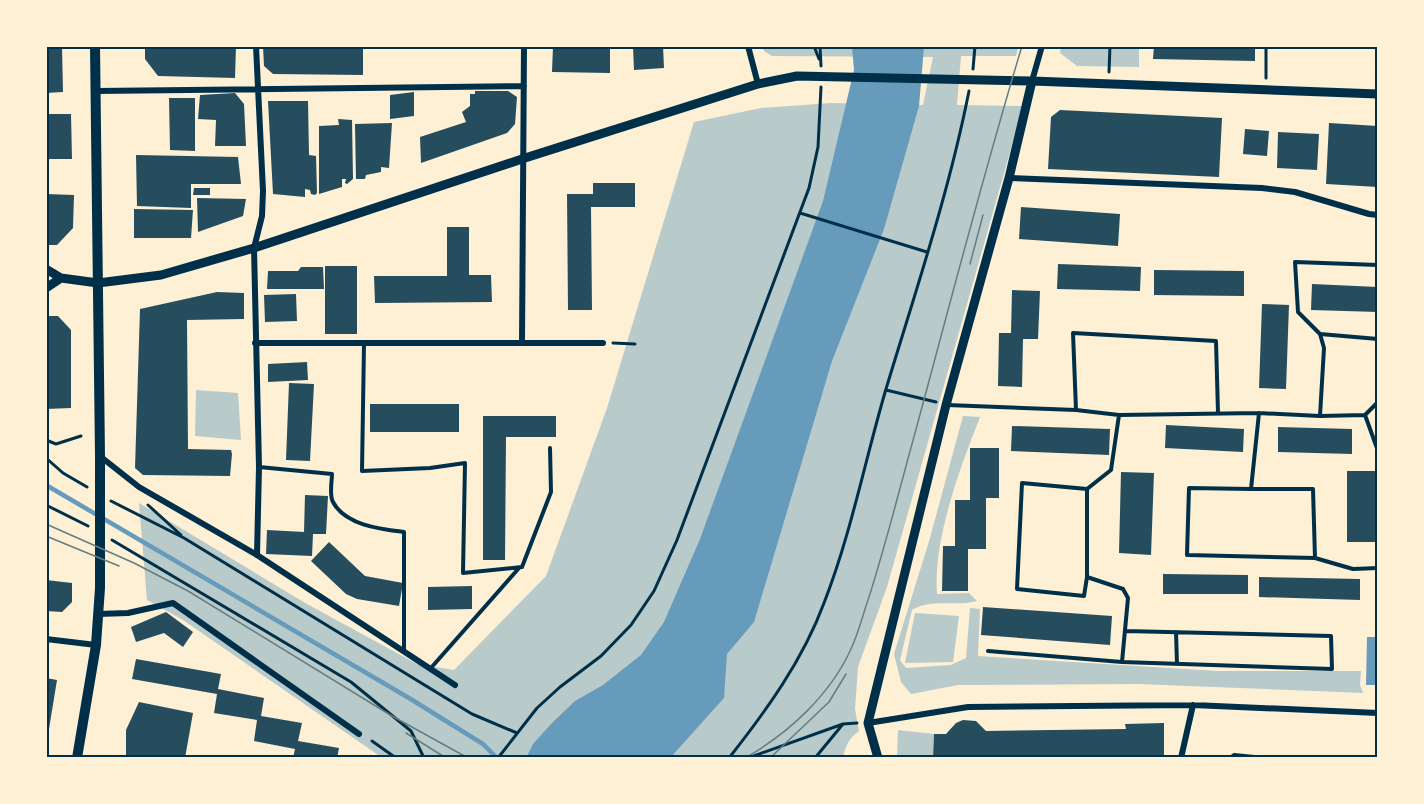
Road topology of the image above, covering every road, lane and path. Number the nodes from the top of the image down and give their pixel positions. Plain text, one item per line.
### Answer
1 (95, 46) edge
2 (256, 46) edge
3 (524, 46) edge
4 (748, 46) edge
5 (814, 46) edge
6 (820, 46) edge
7 (975, 46) edge
8 (1042, 46) edge
9 (1110, 46) edge
10 (1266, 46) edge
11 (821, 63) junction
12 (821, 75) dead end
13 (972, 75) dead end
14 (1032, 81) junction
15 (1108, 83) junction
16 (758, 84) junction
17 (524, 86) junction
18 (821, 86) dead end
19 (970, 87) dead end
20 (257, 90) junction
21 (96, 91) junction
22 (1266, 91) junction
23 (1377, 94) edge
24 (525, 158) junction
25 (1009, 178) junction
26 (800, 213) junction
27 (1377, 214) edge
28 (254, 248) junction
29 (928, 253) junction
30 (1377, 265) edge
31 (46, 269) edge
32 (61, 278) junction
33 (98, 283) junction
34 (46, 288) edge
35 (1320, 334) junction
36 (1377, 339) edge
37 (255, 343) junction
38 (603, 343) joint
39 (364, 344) junction
40 (522, 344) junction
41 (635, 344) dead end
42 (886, 390) junction
43 (1377, 402) edge
44 (946, 405) junction
45 (1076, 410) junction
46 (1259, 413) junction
47 (1218, 414) junction
48 (1365, 414) junction
49 (1119, 416) junction
50 (1320, 416) junction
51 (81, 436) dead end
52 (46, 440) edge
53 (550, 448) dead end
54 (1377, 451) edge
55 (100, 457) junction
56 (46, 458) edge
57 (259, 466) junction
58 (139, 487) junction
59 (90, 489) dead end
60 (1087, 489) junction
61 (1251, 489) junction
62 (109, 499) dead end
63 (46, 505) edge
64 (95, 530) dead end
65 (104, 536) dead end
66 (184, 538) junction
67 (257, 555) junction
68 (1315, 558) junction
69 (519, 567) junction
70 (1377, 568) edge
71 (1087, 577) junction
72 (98, 615) junction
73 (1125, 631) junction
74 (1176, 632) junction
75 (46, 639) edge
76 (96, 645) junction
77 (988, 651) dead end
78 (404, 652) junction
79 (1122, 662) junction
80 (1177, 664) junction
81 (430, 669) junction
82 (455, 685) dead end
83 (1193, 705) junction
84 (1377, 713) edge
85 (868, 723) junction
86 (843, 724) junction
87 (359, 734) dead end
88 (518, 734) junction
89 (372, 741) dead end
90 (77, 758) edge
91 (396, 758) edge
92 (424, 758) edge
93 (498, 758) edge
94 (729, 758) edge
95 (748, 758) edge
96 (815, 758) edge
97 (878, 758) edge
98 (1181, 758) edge
99 (1230, 758) edge
100 (1265, 758) edge

1 - 21 main road
2 - 20 street
3 - 17 street
4 - 16 street
5 - 11 path
6 - 11 path
7 - 13 path
8 - 14 street
9 - 15 path
10 - 22 path
11 - 12 path
14 - 15 street
14 - 16 street
14 - 25 street
15 - 22 street
16 - 24 street
17 - 20 street
17 - 24 street
18 - 26 path
19 - 29 path
20 - 21 street
20 - 28 street
21 - 33 main road
22 - 23 street
24 - 28 street
24 - 40 street
25 - 27 street
25 - 44 street
26 - 29 path
26 - 88 path
28 - 33 street
28 - 37 street
29 - 42 path
30 - 35 lane
31 - 32 street
32 - 33 street
32 - 34 street
33 - 55 main road
35 - 36 lane
35 - 50 lane
37 - 39 street
37 - 57 street
38 - 40 street
38 - 41 path
39 - 40 street
39 - 69 lane
42 - 44 path
42 - 94 path
43 - 48 lane
44 - 45 lane
44 - 85 street
45 - 47 lane
45 - 49 lane
46 - 47 lane
46 - 50 lane
46 - 61 lane
47 - 49 lane
48 - 50 lane
48 - 54 lane
49 - 60 lane
51 - 52 path
53 - 69 lane
55 - 58 street
55 - 72 main road
56 - 59 path
57 - 67 street
57 - 78 lane
58 - 66 path
58 - 67 street
60 - 71 lane
60 - 71 lane
61 - 68 lane
61 - 68 lane
62 - 66 path
63 - 64 path
65 - 92 path
66 - 88 path
67 - 78 street
68 - 70 lane
69 - 81 lane
71 - 73 lane
72 - 76 main road
72 - 87 street
73 - 74 lane
73 - 79 lane
74 - 80 lane
74 - 80 lane
75 - 76 street
76 - 90 main road
77 - 79 lane
78 - 81 street
79 - 80 lane
81 - 82 street
83 - 84 street
83 - 85 street
83 - 98 street
85 - 86 path
85 - 97 street
86 - 95 path
86 - 96 path
88 - 93 path
89 - 91 path
99 - 100 lane

